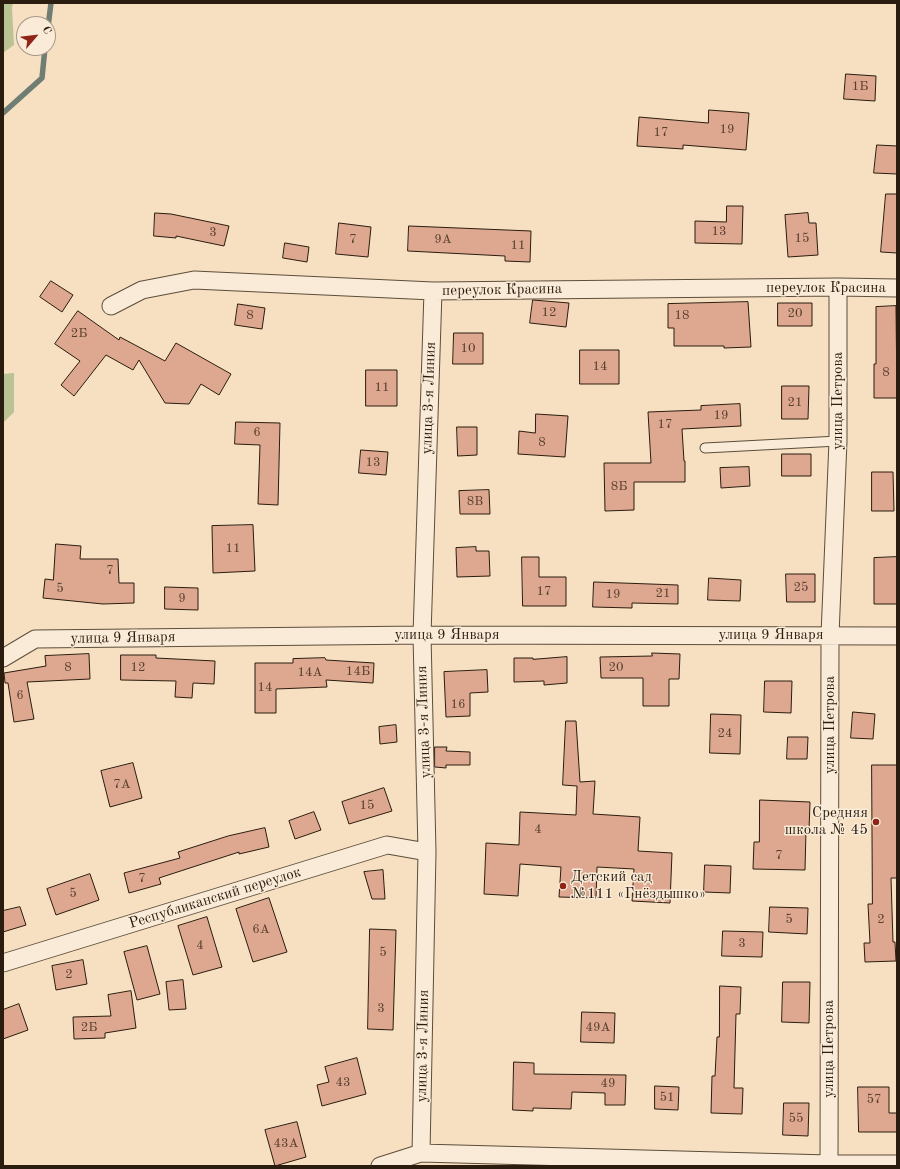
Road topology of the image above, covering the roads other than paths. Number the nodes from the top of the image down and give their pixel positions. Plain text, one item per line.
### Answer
1 (838, 287) junction
2 (897, 288) edge
3 (433, 291) junction
4 (111, 306) dead end
5 (838, 441) junction
6 (705, 448) dead end
7 (830, 634) junction
8 (422, 635) junction
9 (897, 636) edge
10 (3, 658) edge
11 (427, 852) junction
12 (3, 963) edge
13 (421, 1153) junction
14 (829, 1164) junction
15 (897, 1164) edge
16 (380, 1166) edge

1 - 2 street, переулок Красина
1 - 3 street, переулок Красина
1 - 5 street, улица Петрова
3 - 4 street, переулок Красина
3 - 8 street, улица 3-я Линия
5 - 6 lane
5 - 7 street, улица Петрова
7 - 8 street, улица 9 Января
7 - 9 street, улица 9 Января
7 - 14 street, улица Петрова
8 - 10 street, улица 9 Января
8 - 11 street, улица 3-я Линия
11 - 12 street, Республиканский переулок
11 - 13 street, улица 3-я Линия
13 - 14 street
13 - 16 street
14 - 15 street

